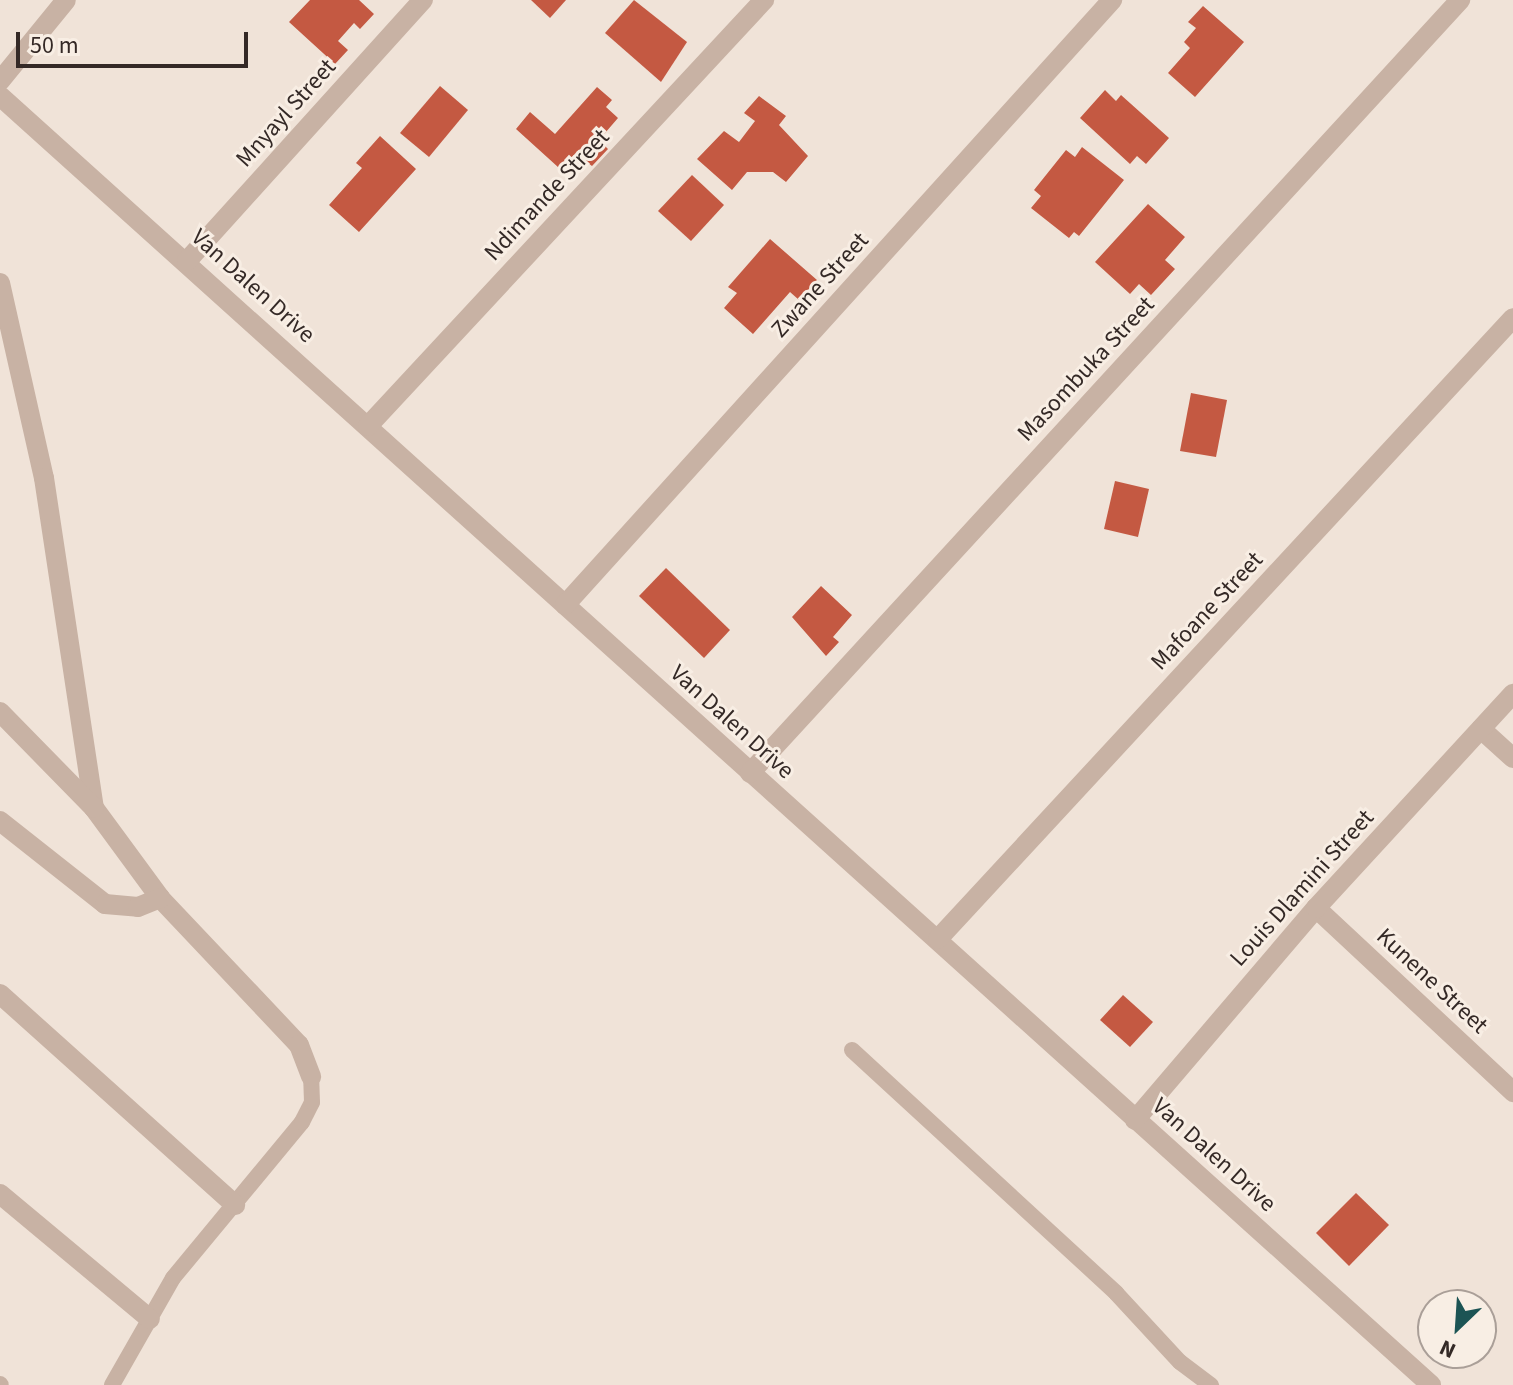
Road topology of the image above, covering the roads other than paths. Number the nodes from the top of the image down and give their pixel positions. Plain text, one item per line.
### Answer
1 (66, 0) edge
2 (423, 0) edge
3 (764, 0) edge
4 (1112, 0) edge
5 (1460, 0) edge
6 (0, 81) edge
7 (0, 96) edge
8 (187, 261) junction
9 (0, 283) edge
10 (1513, 318) edge
11 (368, 426) junction
12 (565, 605) junction
13 (1513, 694) edge
14 (0, 712) edge
15 (1481, 729) junction
16 (1513, 758) edge
17 (750, 773) junction
18 (94, 808) junction
19 (0, 821) edge
20 (160, 898) junction
21 (1316, 908) junction
22 (938, 939) junction
23 (0, 994) edge
24 (852, 1050) dead end
25 (311, 1077) joint
26 (1513, 1092) edge
27 (1135, 1120) junction
28 (0, 1194) edge
29 (235, 1205) junction
30 (150, 1319) junction
31 (112, 1385) edge
32 (1211, 1385) edge
33 (1431, 1385) edge

1 - 6 street
2 - 8 street, Mnyayl Street
3 - 11 street, Ndimande Street
4 - 12 street, Zwane Street
5 - 17 street, Masombuka Street
7 - 8 street, Van Dalen Drive
8 - 11 street, Van Dalen Drive
9 - 18 street
10 - 22 street, Mafoane Street
11 - 12 street, Van Dalen Drive
12 - 17 street, Van Dalen Drive
13 - 15 street, Louis Dlamini Street
14 - 18 street
15 - 16 street
15 - 21 street, Louis Dlamini Street
17 - 22 street, Van Dalen Drive
18 - 20 street
19 - 20 street
20 - 25 street
21 - 26 street, Kunene Street
21 - 27 street, Louis Dlamini Street
22 - 27 street, Van Dalen Drive
23 - 29 street
24 - 32 lane
25 - 29 lane
27 - 33 street, Van Dalen Drive
28 - 30 street
29 - 30 lane
30 - 31 lane

